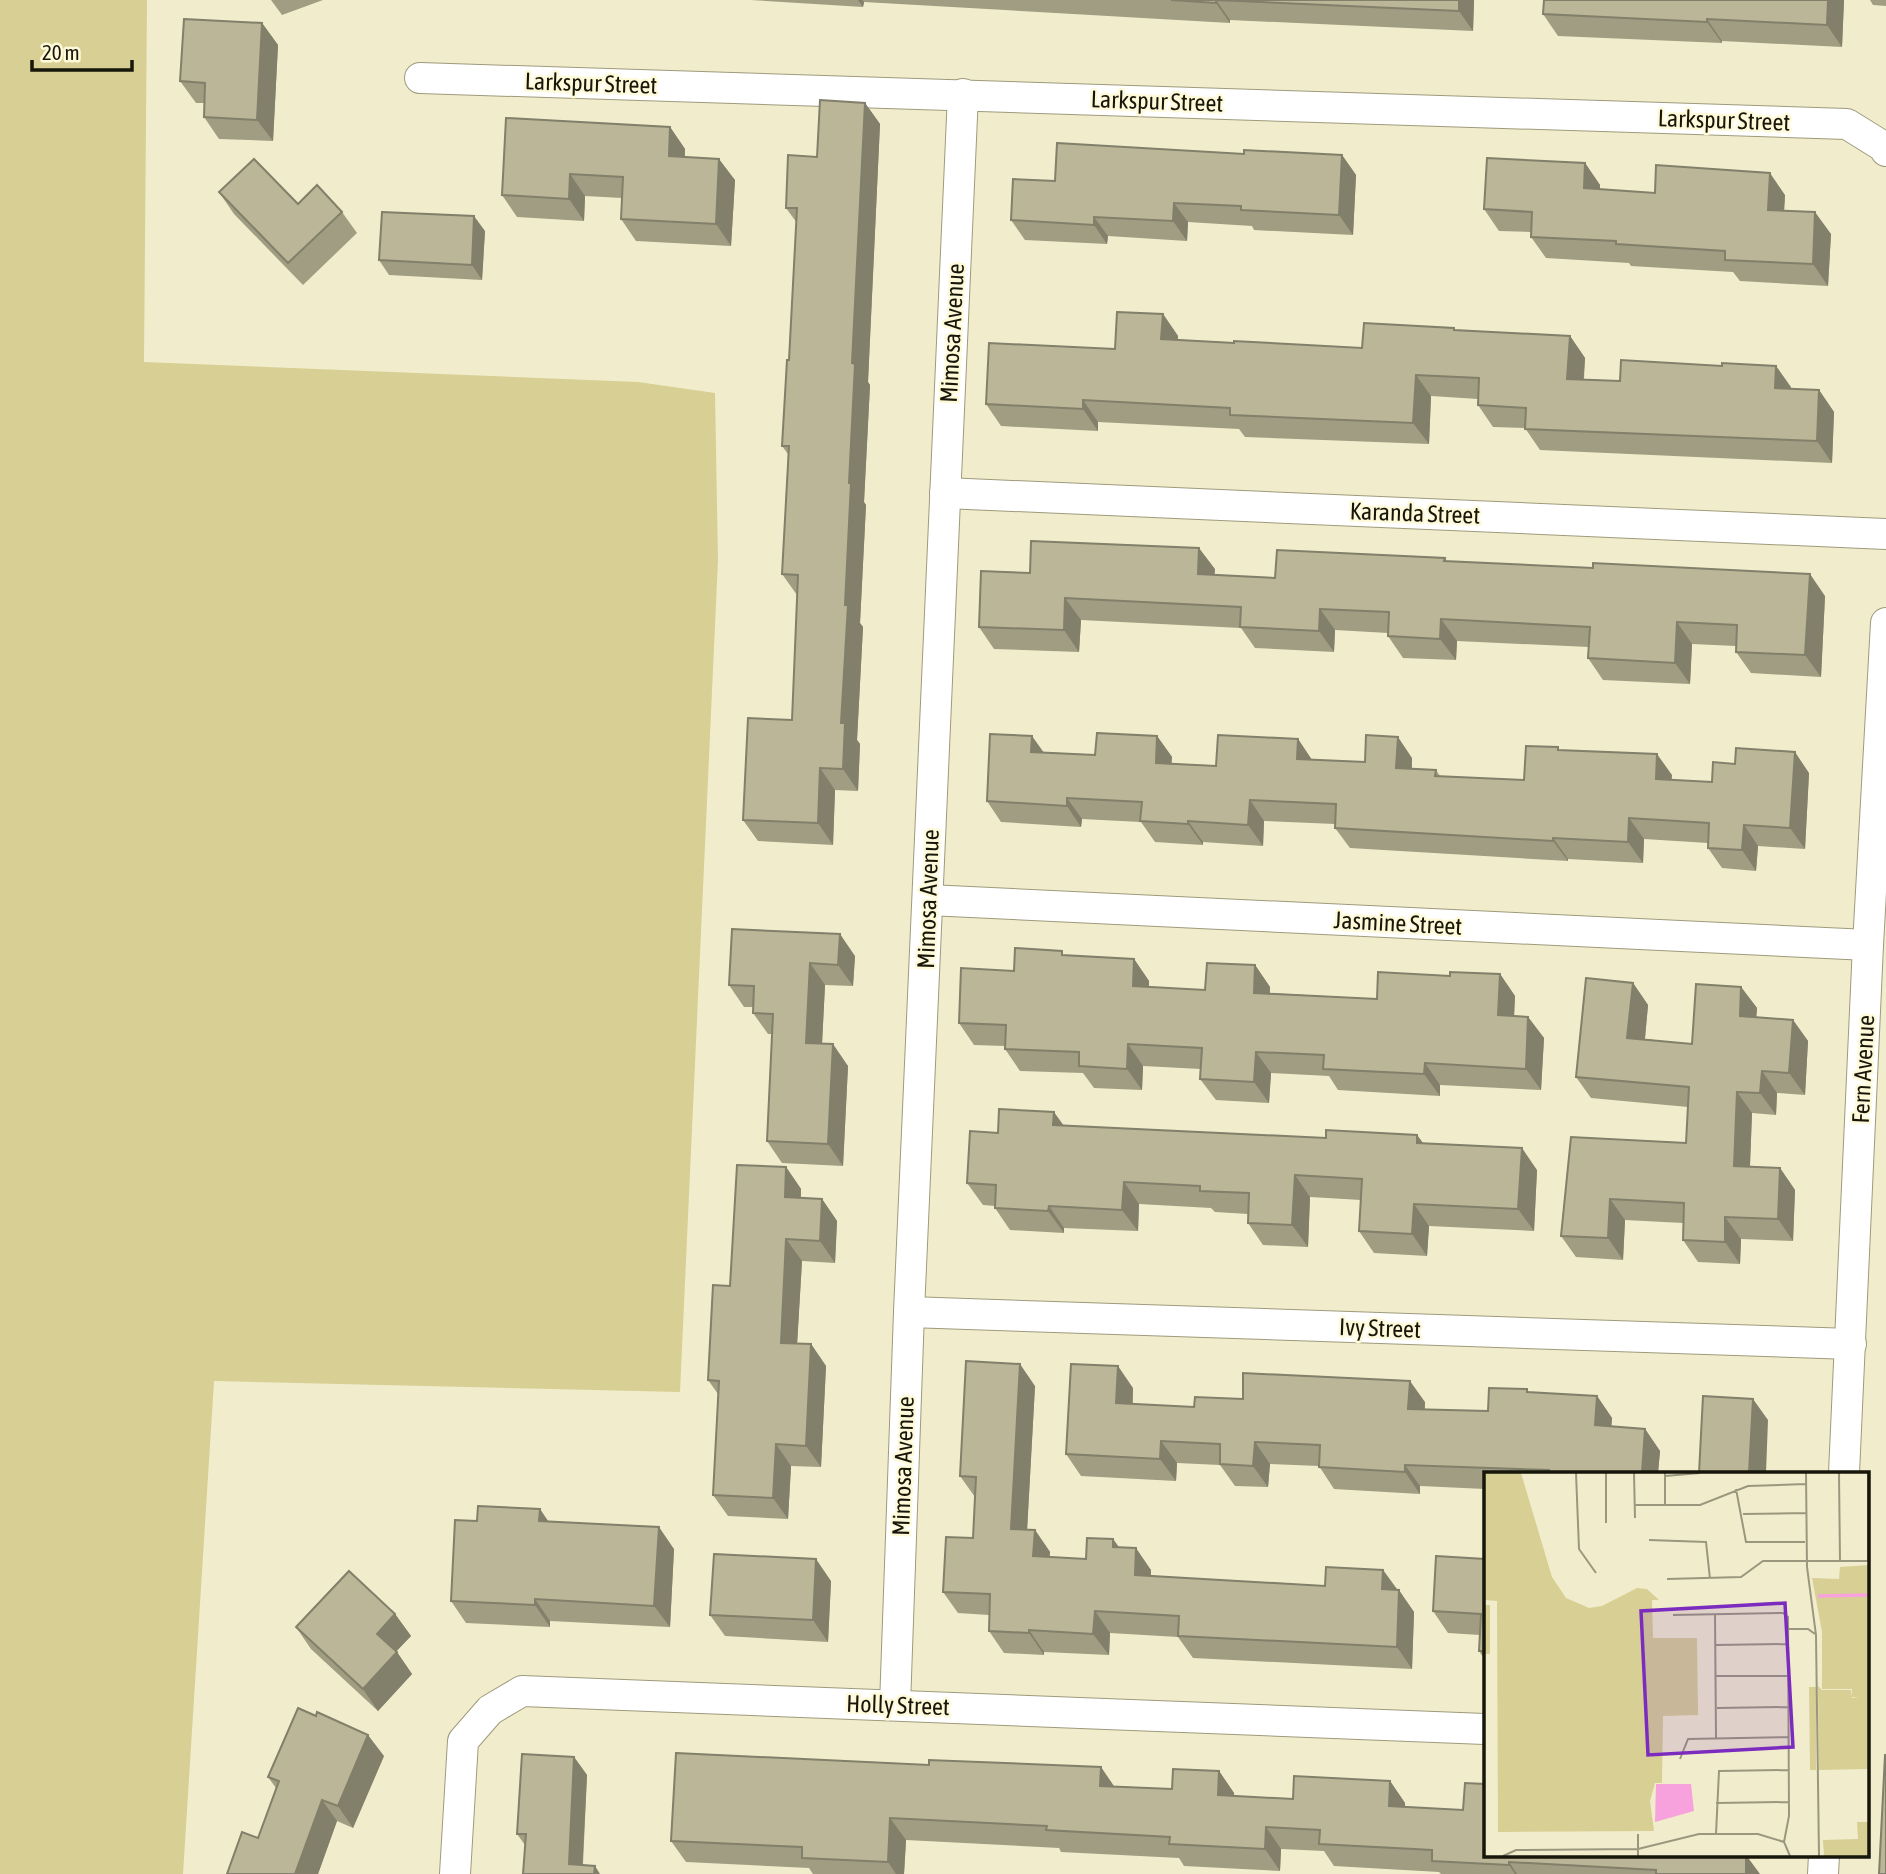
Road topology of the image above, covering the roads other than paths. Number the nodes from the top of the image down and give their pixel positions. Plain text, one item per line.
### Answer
1 (420, 78) dead end
2 (963, 94) junction
3 (1886, 150) edge
4 (945, 492) junction
5 (1886, 534) edge
6 (1886, 623) edge
7 (928, 900) junction
8 (1868, 945) junction
9 (909, 1312) junction
10 (1851, 1344) junction
11 (1844, 1472) edge
12 (895, 1705) junction
13 (1484, 1729) edge
14 (1824, 1856) edge
15 (455, 1874) edge
16 (1823, 1874) edge

1 - 2 street, Larkspur Street
2 - 3 street, Larkspur Street
2 - 4 street, Mimosa Avenue
4 - 5 street, Karanda Street
4 - 7 street, Mimosa Avenue
6 - 8 street, Fern Avenue
7 - 8 street, Jasmine Street
7 - 9 street, Mimosa Avenue
8 - 10 street, Fern Avenue
9 - 10 street, Ivy Street
9 - 12 street, Mimosa Avenue
10 - 11 street, Fern Avenue
12 - 13 street, Holly Street
12 - 15 street, Holly Street
14 - 16 street

